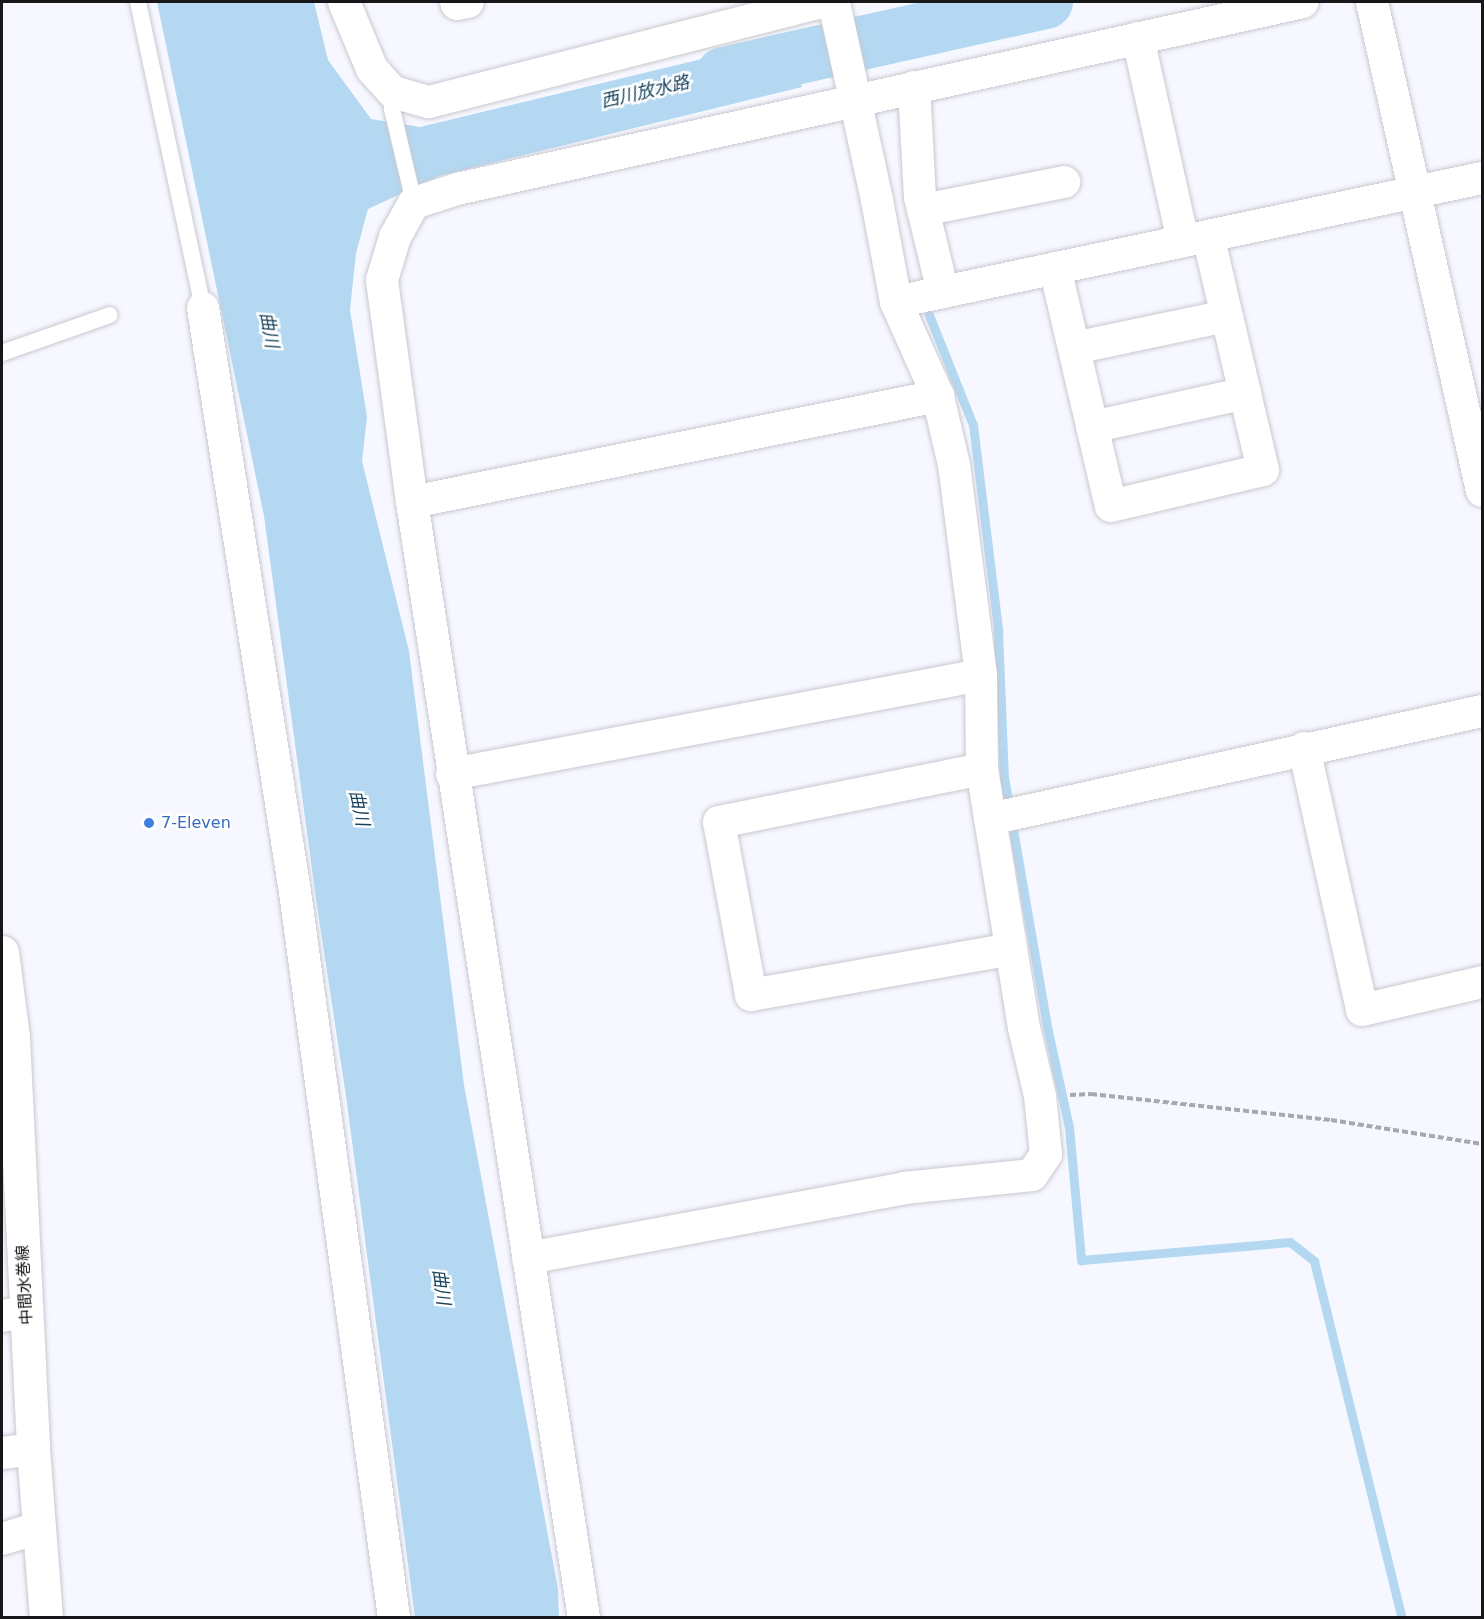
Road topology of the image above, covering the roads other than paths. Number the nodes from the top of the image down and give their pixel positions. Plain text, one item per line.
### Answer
1 (138, 2) edge
2 (344, 2) edge
3 (456, 2) edge
4 (468, 2) edge
5 (1302, 2) edge
6 (1372, 2) edge
7 (831, 5) edge
8 (1138, 38) junction
9 (914, 87) junction
10 (852, 88) junction
11 (392, 101) junction
12 (1482, 178) edge
13 (1064, 182) dead end
14 (1417, 193) junction
15 (412, 196) junction
16 (923, 210) junction
17 (1195, 239) junction
18 (1054, 268) junction
19 (943, 292) junction
20 (896, 302) junction
21 (203, 308) joint
22 (110, 315) dead end
23 (1226, 316) junction
24 (1074, 348) junction
25 (2, 353) edge
26 (1245, 393) junction
27 (938, 396) junction
28 (1092, 427) junction
29 (1482, 491) edge
30 (412, 502) junction
31 (981, 675) junction
32 (1482, 711) edge
33 (1304, 748) junction
34 (982, 769) junction
35 (452, 774) junction
36 (990, 819) junction
37 (1011, 950) junction
38 (2, 952) edge
39 (1482, 982) edge
40 (7, 1038) edge
41 (528, 1258) junction
42 (14, 1314) edge
43 (17, 1451) edge
44 (39, 1528) junction
45 (2, 1539) edge
46 (46, 1617) edge
47 (394, 1617) edge
48 (584, 1617) edge

1 - 21 lane
2 - 11 street
3 - 4 street
5 - 8 street
6 - 14 street
7 - 10 street
7 - 11 street
8 - 9 street
8 - 17 street
9 - 10 street
9 - 16 street
10 - 15 street
10 - 20 street
11 - 15 lane
12 - 14 street
13 - 16 street
14 - 17 street
14 - 29 street
15 - 30 street
16 - 19 street
17 - 18 street
17 - 23 street
18 - 19 street
18 - 24 street
19 - 20 street
20 - 27 street
21 - 47 street
22 - 25 lane
23 - 24 street
23 - 26 street
24 - 28 street
26 - 28 street
26 - 28 street
27 - 30 street
27 - 31 street
30 - 35 street
31 - 34 street
31 - 35 street
32 - 33 street
33 - 36 street
33 - 39 street
34 - 36 street
34 - 37 street
35 - 41 street
36 - 37 street
37 - 41 street
38 - 40 main road, 中間水巻線
40 - 42 main road, 中間水巻線
41 - 48 street
42 - 43 main road, 中間水巻線
43 - 44 main road, 中間水巻線
44 - 45 street
44 - 46 main road, 中間水巻線

